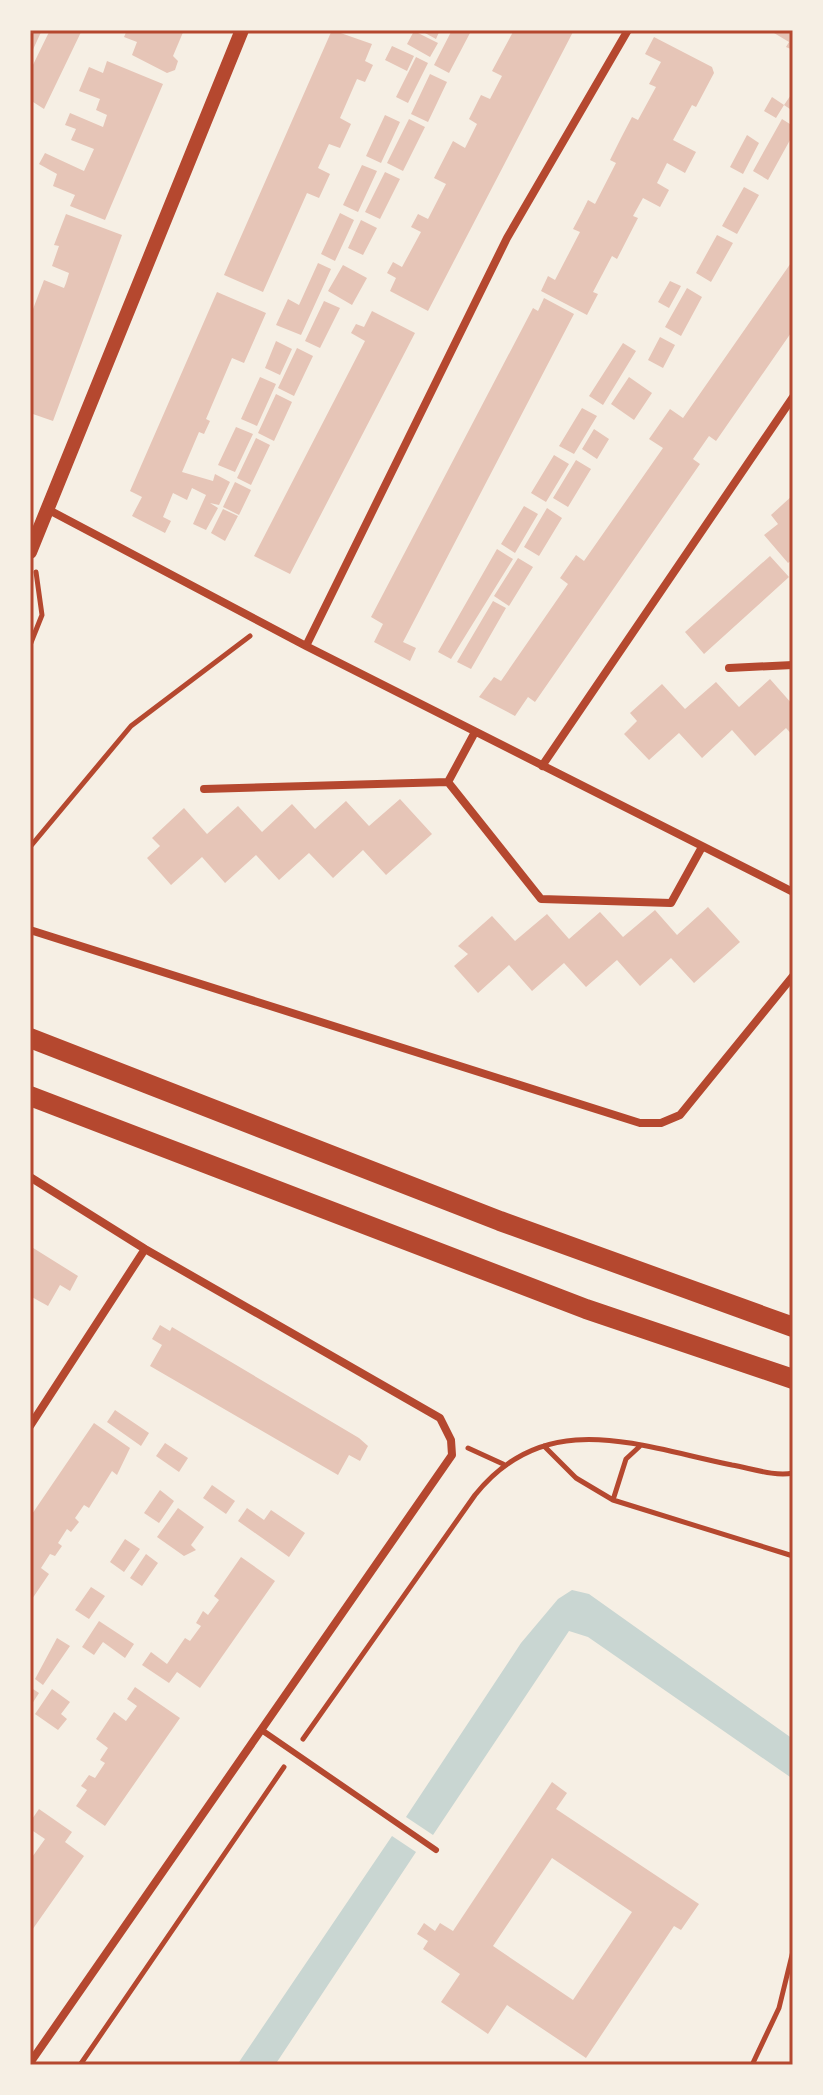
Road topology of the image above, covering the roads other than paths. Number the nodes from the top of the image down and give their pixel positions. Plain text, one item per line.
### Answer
1 (242, 30) edge
2 (628, 30) edge
3 (793, 397) edge
4 (47, 509) junction
5 (31, 548) edge
6 (306, 646) junction
7 (793, 665) edge
8 (729, 668) dead end
9 (475, 732) junction
10 (542, 766) junction
11 (448, 782) junction
12 (204, 789) dead end
13 (702, 847) junction
14 (793, 892) edge
15 (30, 930) edge
16 (793, 976) edge
17 (30, 1038) edge
18 (30, 1096) edge
19 (30, 1177) edge
20 (145, 1249) junction
21 (793, 1327) edge
22 (793, 1379) edge
23 (30, 1426) edge
24 (263, 1731) junction
25 (436, 1850) dead end
26 (30, 2063) edge

1 - 4 street
2 - 6 street
3 - 10 street
4 - 5 street
4 - 6 street
6 - 9 street
7 - 8 street
9 - 10 street
9 - 11 street
10 - 13 street
11 - 12 street
11 - 13 street
13 - 14 street
15 - 16 street
17 - 21 main road
18 - 22 main road
19 - 20 street
20 - 23 street
20 - 24 street
24 - 25 lane
24 - 26 street

